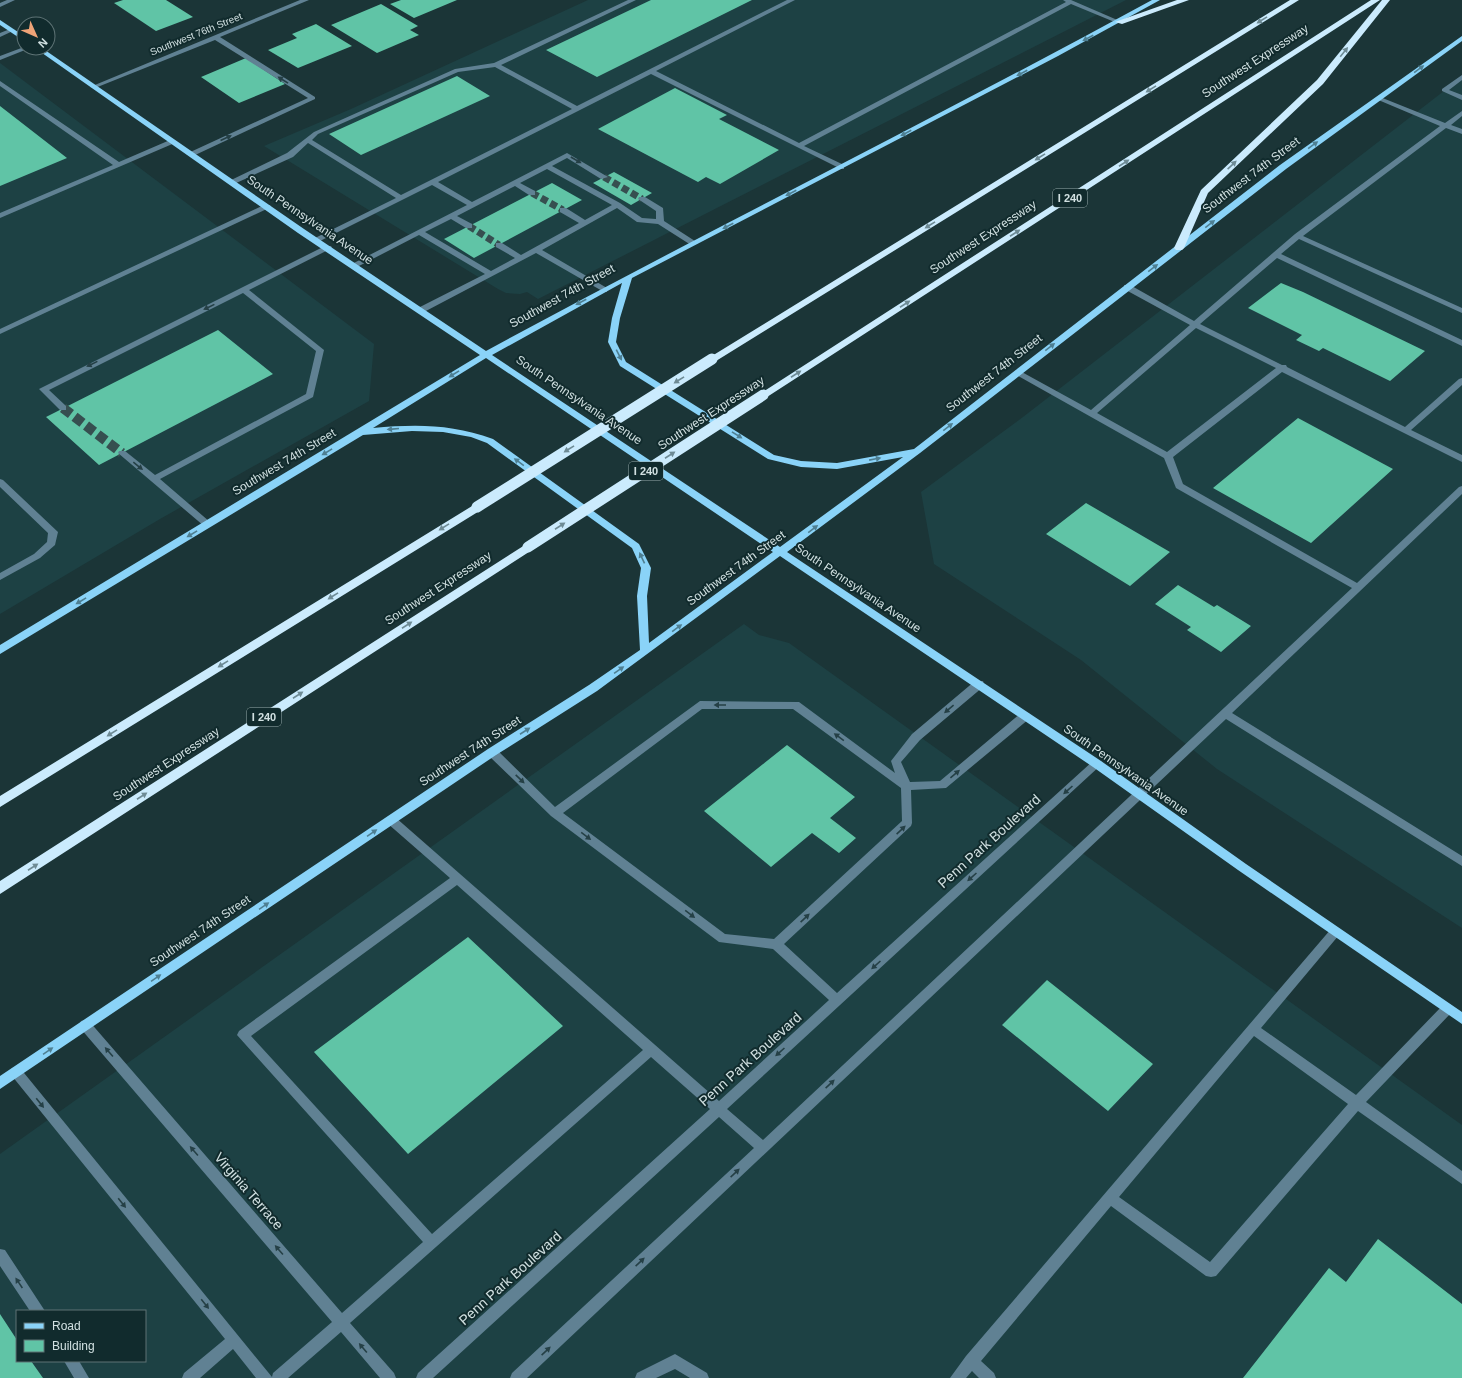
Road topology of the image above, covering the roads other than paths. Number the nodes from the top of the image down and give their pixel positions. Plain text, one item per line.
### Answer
1 (12, 0) edge
2 (306, 0) edge
3 (632, 0) edge
4 (792, 0) edge
5 (1157, 0) edge
6 (1185, 0) edge
7 (1295, 0) edge
8 (1376, 0) edge
9 (1386, 0) edge
10 (1069, 1) edge
11 (0, 4) edge
12 (0, 22) edge
13 (1119, 22) junction
14 (12, 30) junction
15 (16, 33) edge
16 (0, 35) edge
17 (215, 37) junction
18 (1462, 38) edge
19 (16, 52) edge
20 (49, 56) edge
21 (0, 58) edge
22 (496, 65) junction
23 (652, 72) junction
24 (1462, 77) edge
25 (0, 83) edge
26 (93, 87) junction
27 (1378, 98) junction
28 (1462, 98) edge
29 (577, 110) junction
30 (1462, 112) edge
31 (1444, 125) junction
32 (1462, 132) edge
33 (308, 140) junction
34 (173, 142) junction
35 (799, 146) junction
36 (190, 154) junction
37 (118, 165) junction
38 (547, 166) junction
39 (841, 167) junction
40 (604, 177) tunnel mouth
41 (231, 182) junction
42 (432, 182) junction
43 (515, 183) junction
44 (532, 193) tunnel mouth
45 (401, 198) junction
46 (642, 199) tunnel mouth
47 (472, 205) junction
48 (617, 206) junction
49 (267, 207) junction
50 (563, 210) tunnel mouth
51 (0, 216) edge
52 (451, 216) junction
53 (660, 222) junction
54 (585, 223) junction
55 (469, 226) tunnel mouth
56 (420, 232) junction
57 (1298, 236) junction
58 (316, 241) junction
59 (694, 243) junction
60 (499, 245) tunnel mouth
61 (328, 248) junction
62 (1179, 248) junction
63 (536, 250) junction
64 (1276, 255) junction
65 (521, 258) junction
66 (354, 265) junction
67 (491, 274) junction
68 (628, 276) junction
69 (1127, 288) junction
70 (244, 290) junction
71 (604, 290) junction
72 (421, 310) junction
73 (1462, 311) edge
74 (1196, 325) junction
75 (0, 332) edge
76 (1462, 343) edge
77 (487, 354) junction
78 (1283, 367) junction
79 (1017, 373) junction
80 (1462, 381) edge
81 (63, 408) tunnel mouth
82 (1091, 414) junction
83 (1406, 430) junction
84 (361, 432) junction
85 (917, 451) junction
86 (122, 453) tunnel mouth
87 (1168, 456) junction
88 (1462, 459) edge
89 (154, 479) junction
90 (0, 482) edge
91 (1462, 489) edge
92 (208, 524) junction
93 (782, 552) junction
94 (0, 577) edge
95 (1359, 588) junction
96 (0, 650) edge
97 (645, 651) junction
98 (979, 684) junction
99 (1226, 714) junction
100 (1025, 716) junction
101 (492, 752) junction
102 (1097, 764) junction
103 (906, 786) junction
104 (1140, 794) junction
105 (0, 802) edge
106 (555, 813) junction
107 (391, 820) junction
108 (1462, 862) edge
109 (457, 879) junction
110 (0, 888) edge
111 (1336, 932) junction
112 (776, 944) junction
113 (837, 1000) junction
114 (1447, 1009) junction
115 (1462, 1019) edge
116 (85, 1026) junction
117 (1253, 1029) junction
118 (651, 1050) junction
119 (16, 1072) junction
120 (0, 1083) edge
121 (1357, 1103) junction
122 (718, 1109) junction
123 (762, 1147) junction
124 (1462, 1178) edge
125 (1110, 1198) junction
126 (432, 1243) junction
127 (0, 1255) edge
128 (37, 1310) edge
129 (341, 1322) junction
130 (234, 1340) junction
131 (971, 1361) junction
132 (72, 1362) edge
133 (82, 1378) edge
134 (189, 1378) edge
135 (265, 1378) edge
136 (278, 1378) edge
137 (388, 1378) edge
138 (423, 1378) edge
139 (517, 1378) edge
140 (642, 1378) edge
141 (702, 1378) edge
142 (957, 1378) edge
143 (989, 1378) edge

1 - 11 street
2 - 17 street, Southwest 76th Street
3 - 22 street
4 - 23 street
5 - 13 main road, Southwest 74th Street
6 - 13 highway
7 -> 105 highway, bridge
110 -> 8 highway, Southwest Expressway / I 240, bridge
62 -> 9 highway
10 - 13 street
10 - 35 street
12 - 14 main road
13 -> 39 main road, Southwest 74th Street
14 - 15 main road
14 - 16 street
17 - 26 street, Southwest 76th Street
36 -> 17 street
27 -> 18 main road, Southwest 74th Street
19 - 21 street
20 - 26 main road, South Pennsylvania Avenue
22 - 29 street
22 - 33 street
23 - 29 street
23 - 35 street
24 - 28 street
25 - 37 street
26 - 34 main road, South Pennsylvania Avenue
27 - 31 street
62 -> 27 main road, Southwest 74th Street
29 - 42 street
30 - 31 street
31 - 32 street
31 - 57 street
33 - 41 street
33 - 45 street
34 - 36 main road, South Pennsylvania Avenue
34 - 37 street
35 - 39 street
36 - 41 main road, South Pennsylvania Avenue
37 - 51 street
38 -> 40 street
38 - 43 street
38 - 48 street
39 -> 59 main road, Southwest 74th Street
41 - 49 main road, South Pennsylvania Avenue
42 - 45 street
42 - 47 street
43 - 44 street
43 - 47 street
45 - 58 street
46 - 53 street
47 - 52 street
48 - 53 street
48 - 54 street
49 - 58 main road, South Pennsylvania Avenue
49 - 75 street
50 - 54 street
52 - 55 street
52 - 56 street
53 - 59 street
54 - 63 street
56 - 66 street
56 - 67 street
57 - 64 street
57 - 73 street
58 - 61 main road, South Pennsylvania Avenue
59 - 68 main road, Southwest 74th Street
60 - 65 street
61 - 66 main road, South Pennsylvania Avenue
61 - 70 street
69 -> 62 main road, Southwest 74th Street
63 - 65 street
63 - 71 street
64 - 74 street
64 - 76 street
65 - 67 street
66 - 72 main road, South Pennsylvania Avenue
67 - 72 street
68 - 71 main road, Southwest 74th Street
68 -> 85 main road
69 - 74 street
79 -> 69 main road, Southwest 74th Street
70 -> 81 street
70 - 89 street
71 -> 77 main road, Southwest 74th Street
72 - 77 main road, South Pennsylvania Avenue
74 - 78 street
74 - 82 street
77 -> 84 main road, Southwest 74th Street
77 - 93 main road, South Pennsylvania Avenue
78 - 83 street
78 - 87 street
79 - 82 street
85 -> 79 main road, Southwest 74th Street
80 - 83 street
82 - 87 street
83 - 88 street
84 -> 92 main road, Southwest 74th Street
97 -> 84 main road
93 -> 85 main road, Southwest 74th Street
86 -> 89 street
87 - 95 street
89 - 92 street
90 - 94 street
91 - 95 street
92 -> 96 main road, Southwest 74th Street
97 -> 93 main road, Southwest 74th Street
93 - 98 main road, South Pennsylvania Avenue
95 - 99 street
101 -> 97 main road, Southwest 74th Street
98 - 100 main road, South Pennsylvania Avenue
98 -> 103 street
99 - 104 street
99 - 108 street
100 - 102 main road, South Pennsylvania Avenue
103 -> 100 street
101 -> 106 street
101 - 107 main road, Southwest 74th Street
102 - 104 main road, South Pennsylvania Avenue
102 -> 113 street, Penn Park Boulevard
103 -> 106 street
112 -> 103 street
104 - 111 main road, South Pennsylvania Avenue
123 -> 104 street
106 -> 112 street
107 - 109 street
116 -> 107 main road, Southwest 74th Street
109 - 118 street
109 - 126 street
111 - 114 main road, South Pennsylvania Avenue
111 - 117 street
112 - 113 street
113 -> 122 street, Penn Park Boulevard
114 - 115 main road, South Pennsylvania Avenue
114 - 121 street
119 -> 116 main road, Southwest 74th Street
129 -> 116 street, Virginia Terrace
117 - 121 street
117 - 125 street
118 - 122 street
118 - 126 street
119 - 120 main road, Southwest 74th Street
119 -> 130 street
121 - 124 street
121 - 125 street
122 - 123 street
122 - 138 street, Penn Park Boulevard
139 -> 123 street
125 - 131 street
126 - 129 street
128 -> 127 street
129 - 136 street
137 -> 129 street, Virginia Terrace
130 - 134 street
130 - 135 street
131 - 142 street
131 - 143 street
132 - 133 street
140 - 141 street

